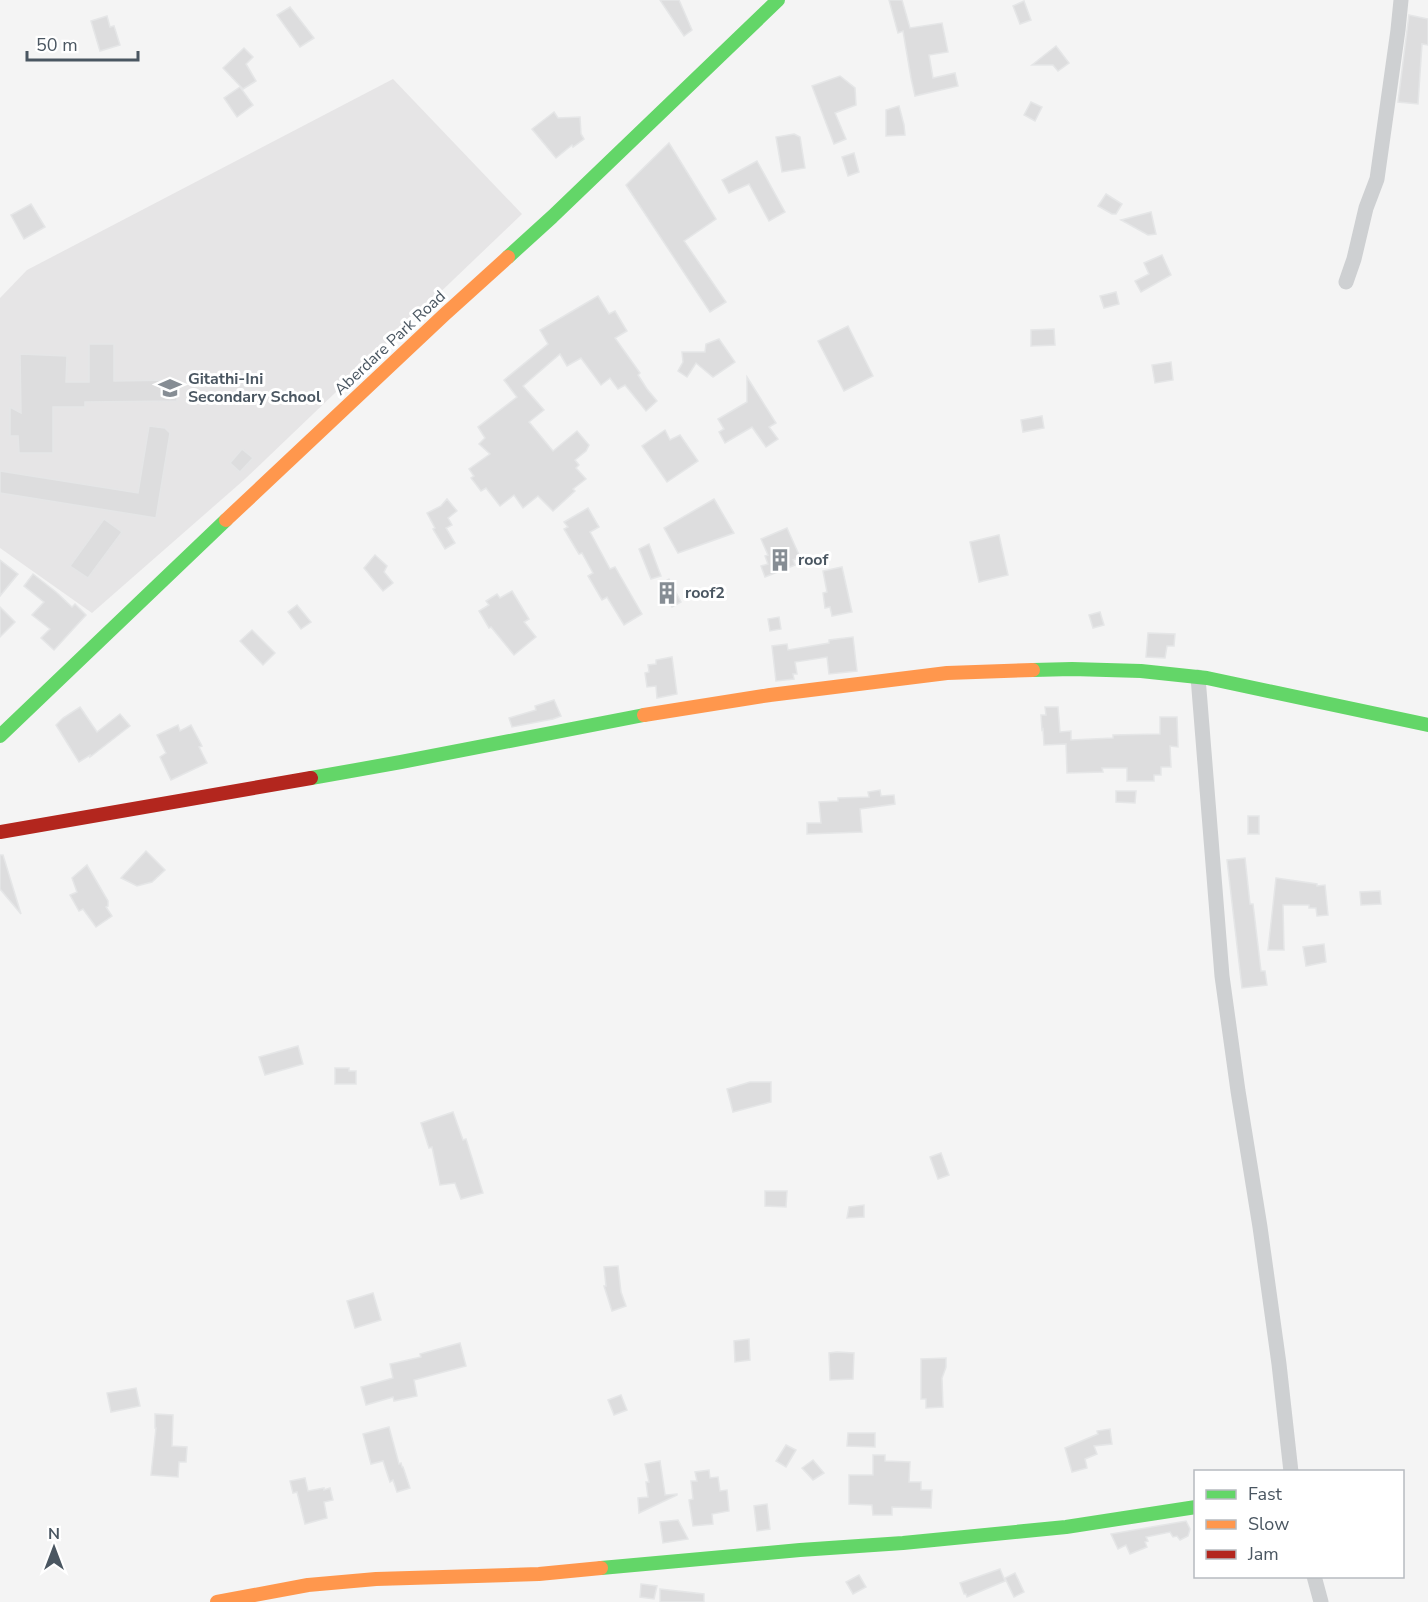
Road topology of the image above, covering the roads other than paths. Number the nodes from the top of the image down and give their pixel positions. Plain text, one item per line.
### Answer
1 (778, 0) edge
2 (1401, 0) edge
3 (1346, 282) dead end
4 (1198, 677) junction
5 (1428, 724) edge
6 (0, 736) edge
7 (0, 832) edge
8 (1291, 1470) edge
9 (1194, 1507) edge
10 (1315, 1578) edge
11 (217, 1602) edge
12 (1321, 1602) edge

1 - 6 street, Aberdare Park Road
2 - 3 street
4 - 5 street
4 - 7 street
4 - 8 street
9 - 11 street
10 - 12 street

